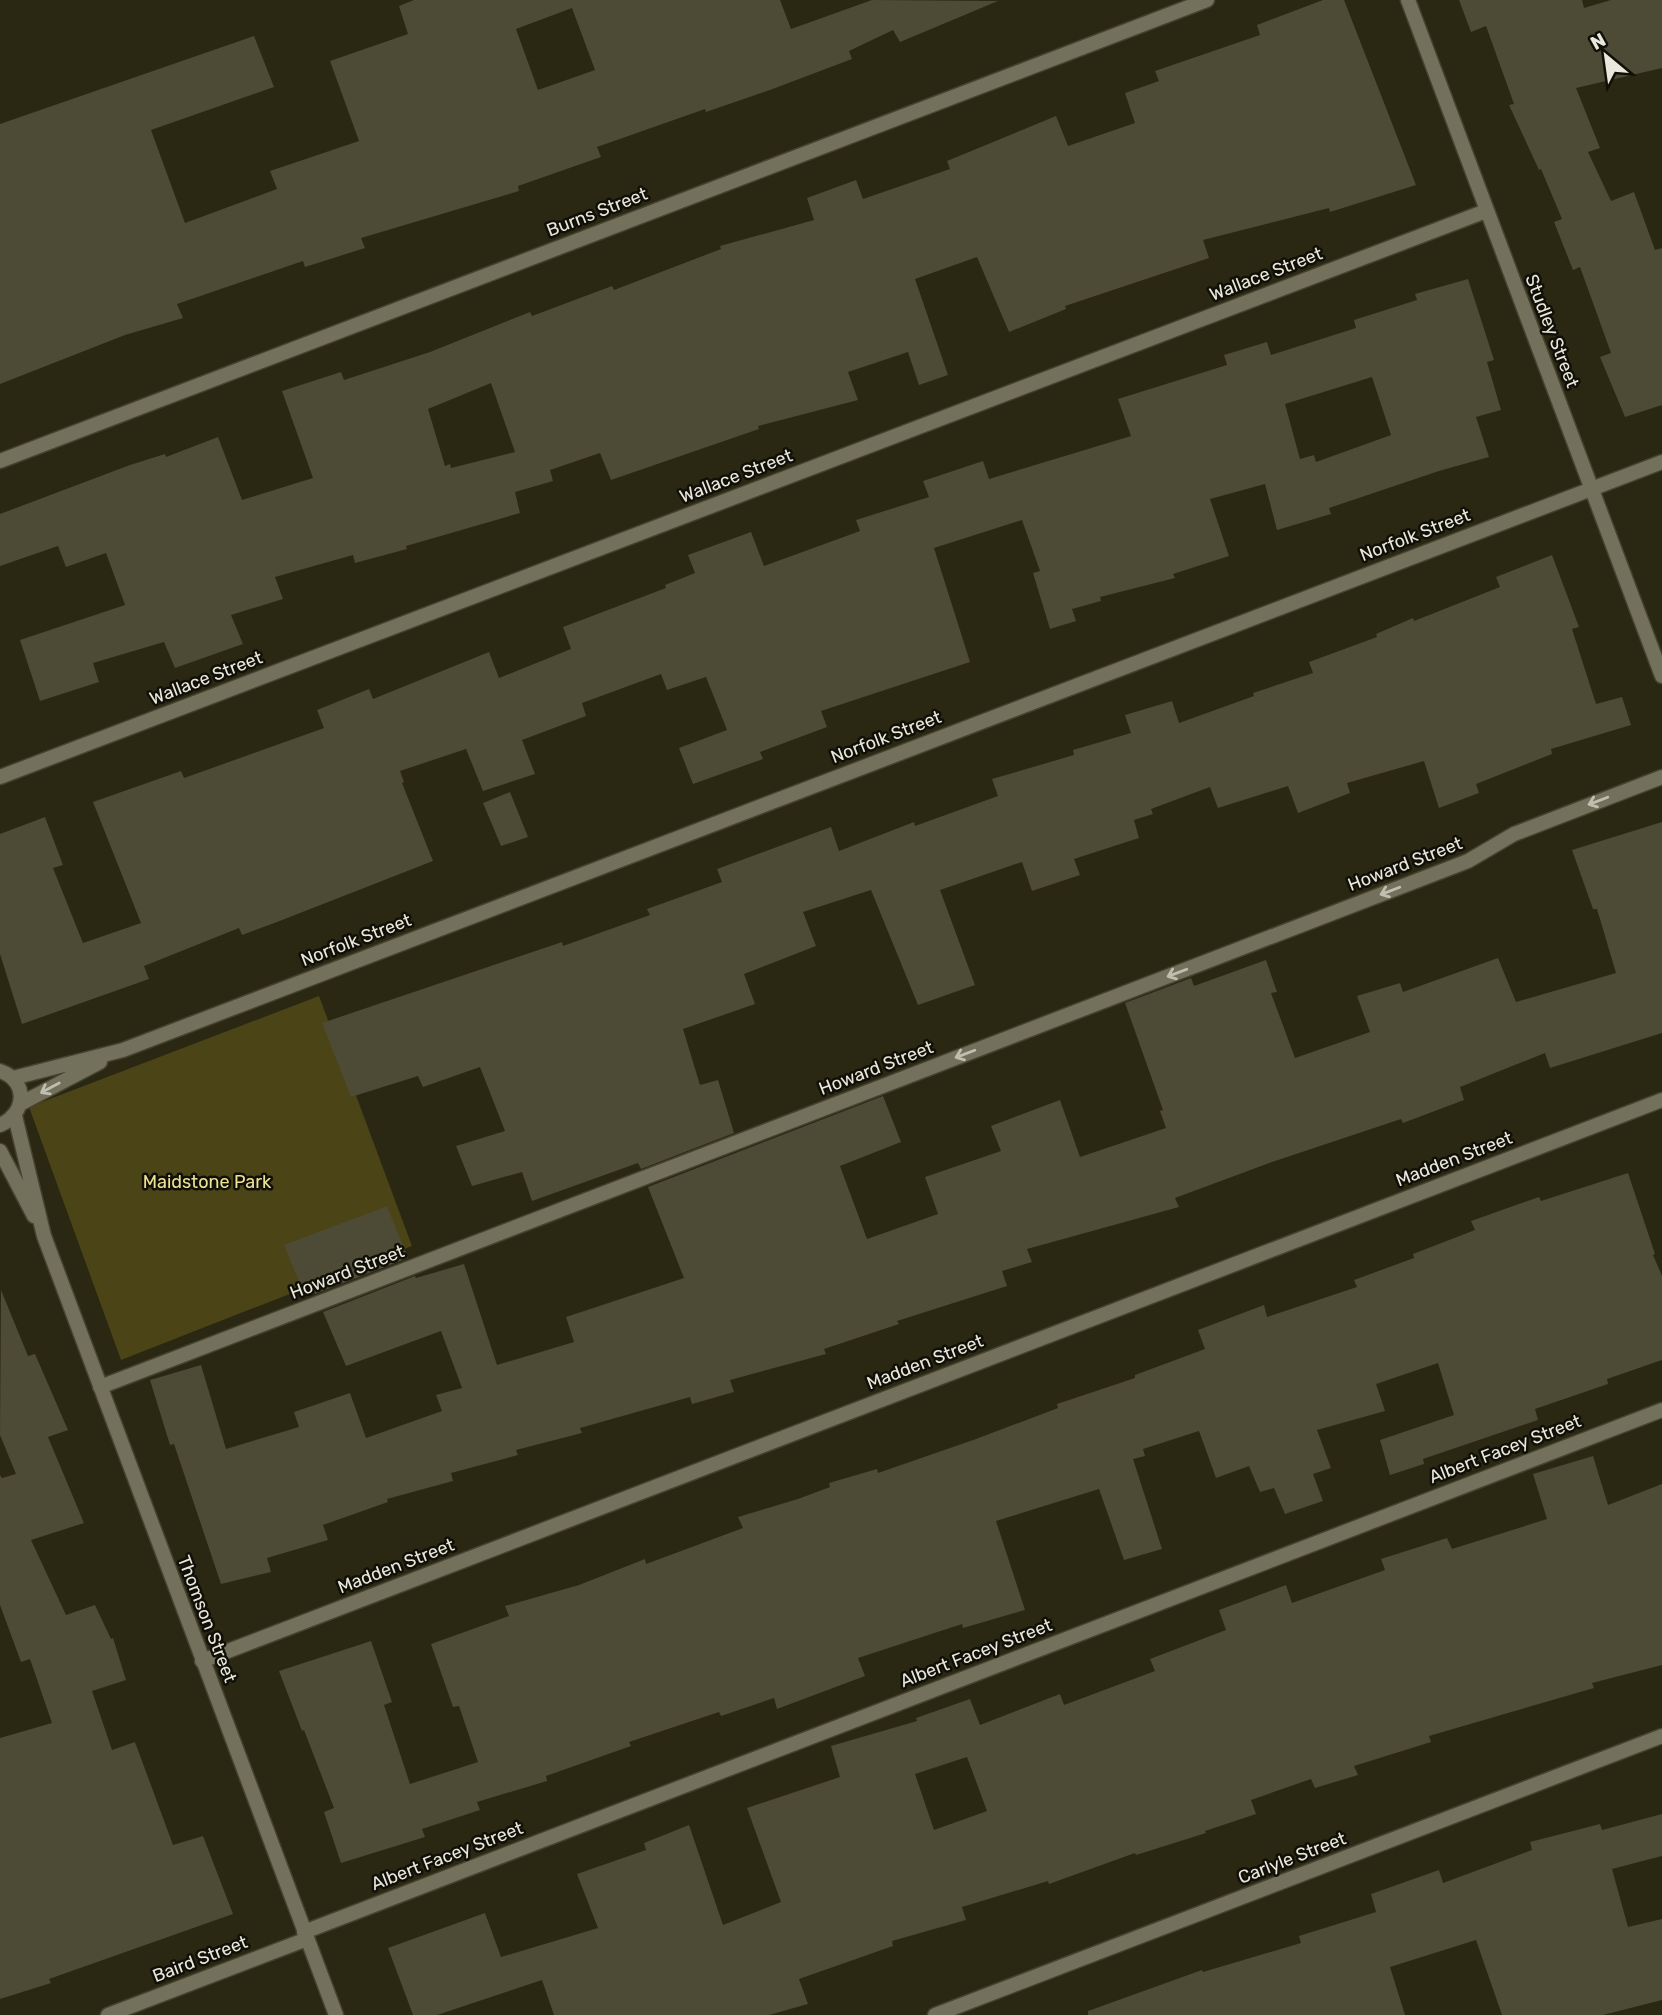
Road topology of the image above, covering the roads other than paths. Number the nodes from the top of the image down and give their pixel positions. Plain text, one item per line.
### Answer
1 (1207, 0) edge
2 (1408, 0) edge
3 (1486, 211) junction
4 (0, 461) edge
5 (1662, 462) edge
6 (1591, 488) junction
7 (1662, 676) edge
8 (0, 777) edge
9 (1662, 777) edge
10 (123, 1050) junction
11 (3, 1073) edge
12 (1662, 1100) edge
13 (18, 1110) junction
14 (0, 1125) edge
15 (0, 1151) edge
16 (44, 1236) junction
17 (100, 1387) junction
18 (1662, 1410) edge
19 (202, 1661) junction
20 (1662, 1736) edge
21 (306, 1936) junction
22 (108, 2015) edge
23 (336, 2015) edge
24 (935, 2015) edge

1 - 4 street, Burns Street
2 - 3 street, Studley Street
3 - 6 street, Studley Street
3 - 8 street, Wallace Street
5 - 6 street, Norfolk Street
6 - 7 street, Studley Street
6 - 10 street, Norfolk Street
9 -> 17 street, Howard Street
10 - 11 street, Norfolk Street
10 -> 13 street, Norfolk Street
11 - 13 street, Thomson Street
12 - 19 street, Madden Street
13 - 14 street, Norfolk Street
13 - 16 street, Thomson Street
15 - 16 street, Thomson Street
16 - 17 street, Thomson Street
17 - 19 street, Thomson Street
18 - 21 street, Albert Facey Street
19 - 21 street, Thomson Street
20 - 24 street, Carlyle Street
21 - 22 street, Baird Street
21 - 23 street, Thomson Street

